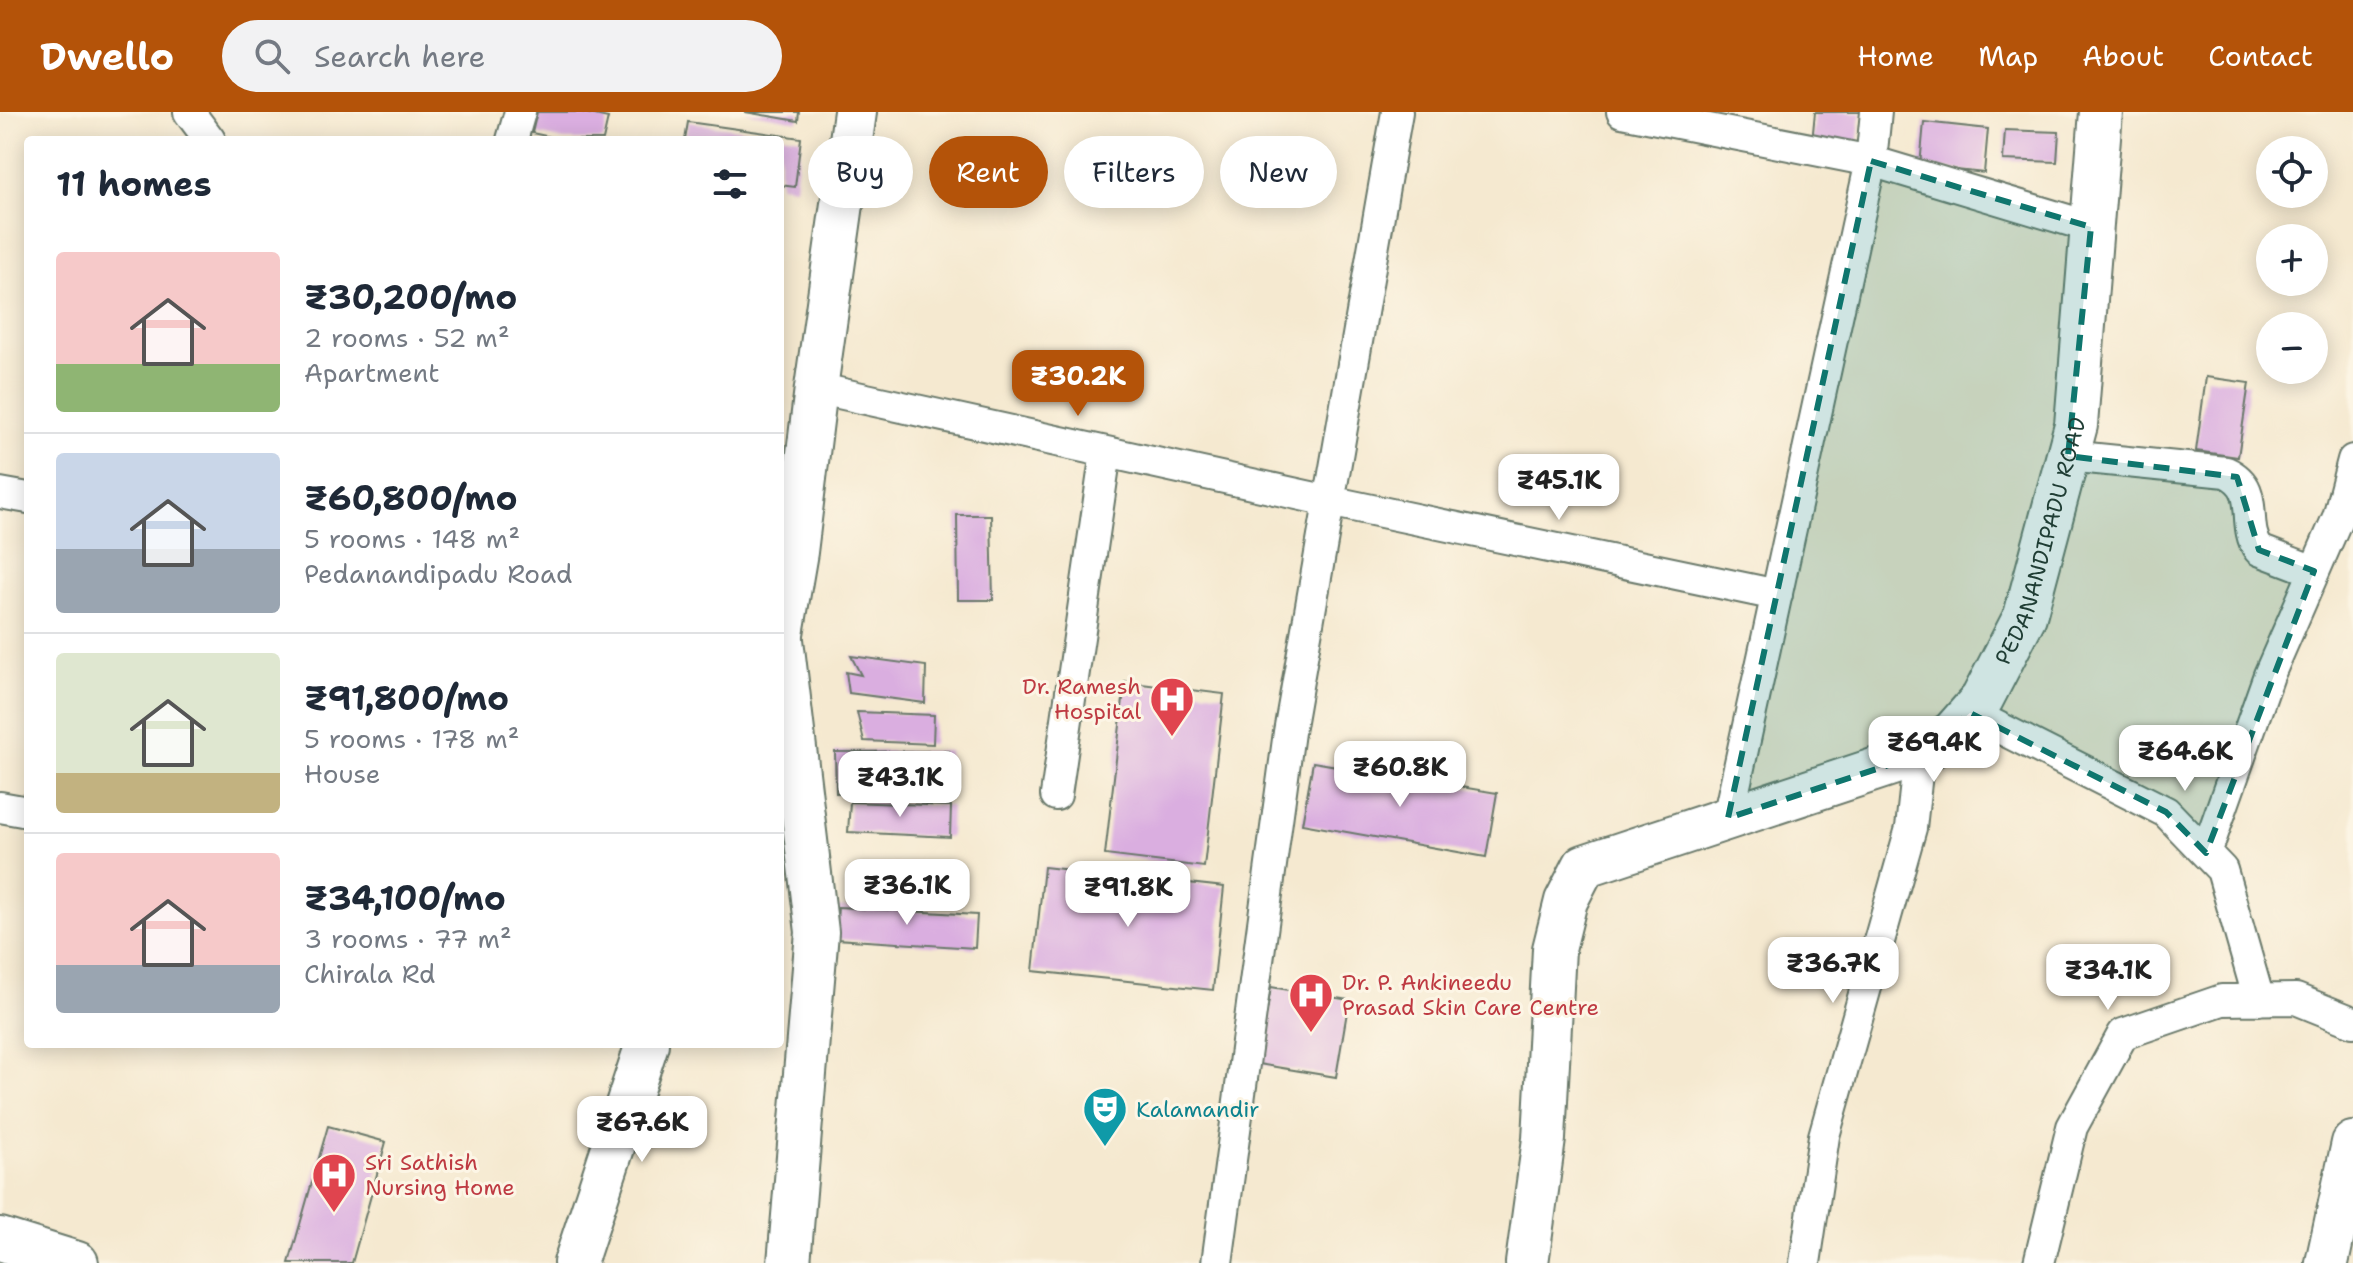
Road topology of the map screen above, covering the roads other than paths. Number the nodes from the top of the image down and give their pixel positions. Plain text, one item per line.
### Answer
1 (189, 112) edge
2 (520, 112) edge
3 (855, 112) edge
4 (1397, 112) edge
5 (1622, 112) edge
6 (1876, 112) edge
7 (2101, 112) edge
8 (207, 136) edge
9 (513, 136) edge
10 (1871, 161) junction
11 (2091, 227) junction
12 (816, 388) junction
13 (1106, 452) junction
14 (2068, 456) junction
15 (2353, 460) edge
16 (0, 493) edge
17 (24, 497) edge
18 (1329, 501) junction
19 (2345, 518) edge
20 (788, 548) edge
21 (2314, 571) junction
22 (1777, 595) junction
23 (784, 602) edge
24 (784, 667) edge
25 (1970, 713) junction
26 (1919, 755) junction
27 (1056, 795) dead end
28 (0, 807) edge
29 (24, 811) edge
30 (1728, 818) junction
31 (2206, 853) junction
32 (2259, 1000) junction
33 (2353, 1022) edge
34 (646, 1048) edge
35 (2351, 1162) edge
36 (0, 1239) edge
37 (77, 1263) edge
38 (575, 1263) edge
39 (789, 1263) edge
40 (1217, 1263) edge
41 (1527, 1263) edge
42 (1805, 1263) edge
43 (2039, 1263) edge
44 (2327, 1263) edge

1 - 8 street
2 - 9 street
3 - 12 main road
4 - 18 street
5 - 10 street
6 - 10 street
7 - 11 main road, PEDANANDIPADU ROAD
10 - 11 street
10 - 22 street
11 - 14 main road, PEDANANDIPADU ROAD
12 - 13 street
12 - 20 main road
13 - 18 street
13 - 27 street
14 - 21 street
14 - 25 main road, PEDANANDIPADU ROAD
15 - 19 street
16 - 17 street
18 - 22 street
18 - 40 street
19 - 21 street
20 - 23 main road
21 - 31 street
22 - 30 street
24 - 39 main road
25 - 26 main road, PEDANANDIPADU ROAD
25 - 31 street
26 - 30 main road, PEDANANDIPADU ROAD
26 - 42 street
28 - 29 street
30 - 41 main road, PEDANANDIPADU ROAD
31 - 32 street
32 - 33 street
32 - 43 street
34 - 38 main road
35 - 44 main road
36 - 37 main road

